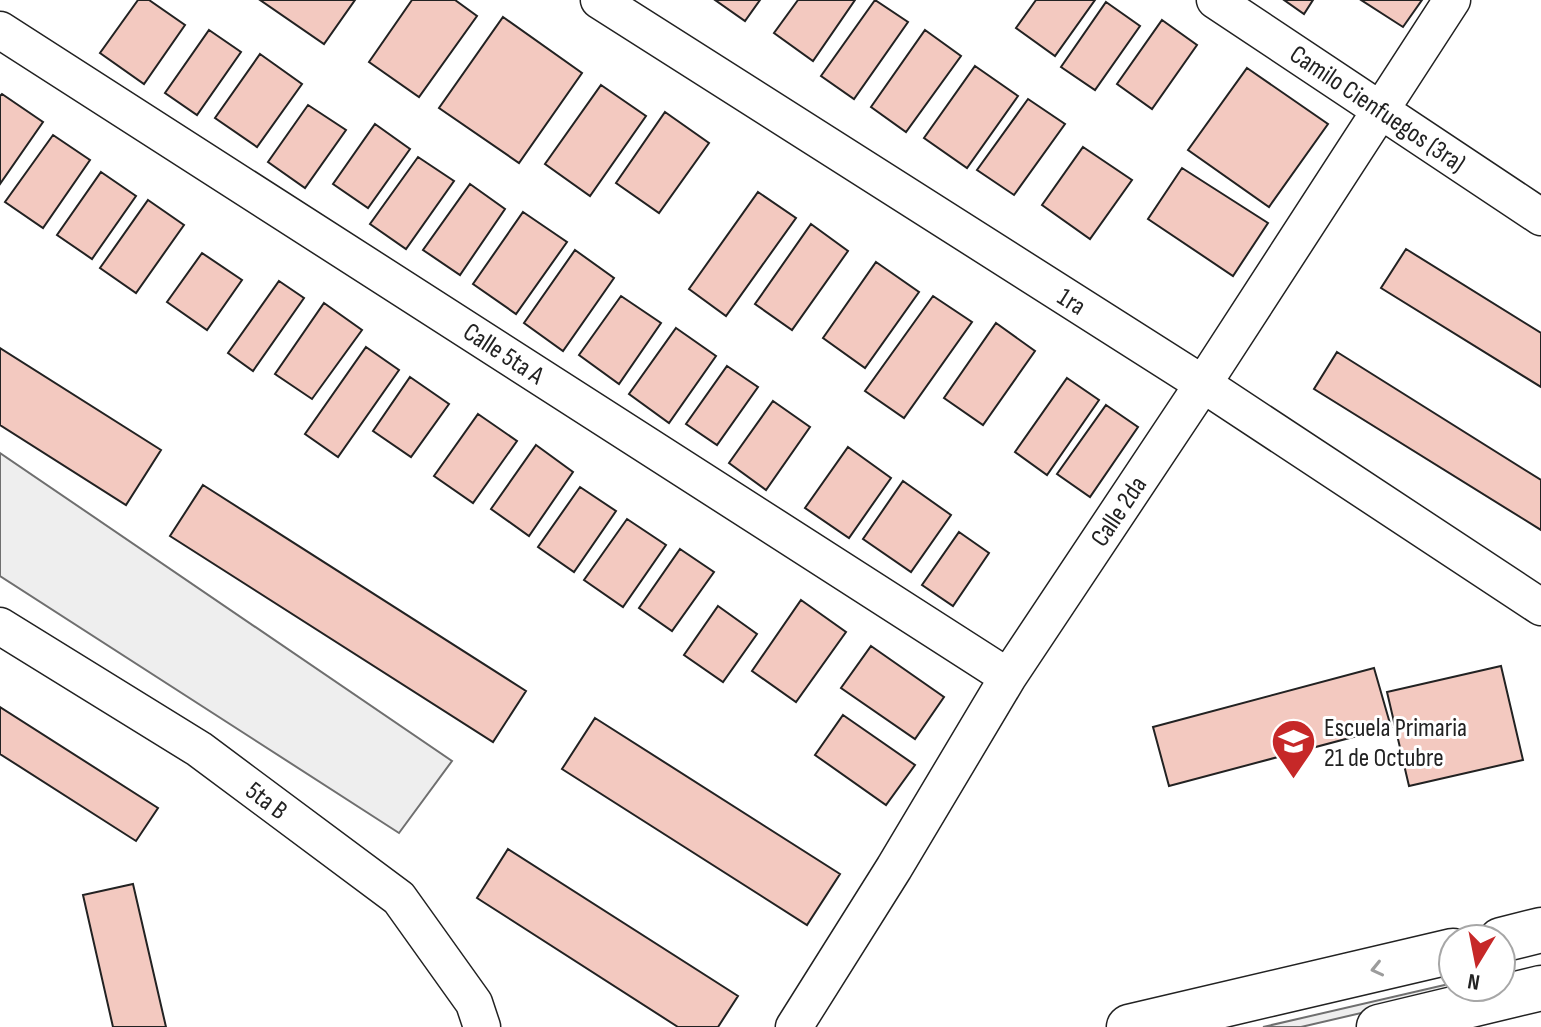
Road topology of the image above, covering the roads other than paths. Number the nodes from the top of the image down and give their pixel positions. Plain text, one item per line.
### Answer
1 (599, 0) edge
2 (1215, 0) edge
3 (1452, 0) edge
4 (0, 30) edge
5 (1380, 110) junction
6 (1541, 217) edge
7 (1203, 384) junction
8 (1541, 607) edge
9 (0, 626) edge
10 (1008, 677) junction
11 (1541, 930) edge
12 (1517, 936) edge
13 (1437, 955) edge
14 (1541, 988) edge
15 (482, 1027) edge
16 (794, 1027) edge
17 (1129, 1027) edge
18 (1379, 1027) edge

1 - 7 street, 1ra
2 - 5 street, Camilo Cienfuegos (3ra)
3 - 5 street, Calle 2da
4 - 10 street, Calle 5ta A
5 - 6 street, Camilo Cienfuegos (3ra)
5 - 7 street, Calle 2da
7 - 8 street, 1ra
7 - 10 street, Calle 2da
9 - 15 street, 5ta B
10 - 16 street, Calle 2da
11 - 12 main road
13 -> 17 main road
14 - 18 main road

